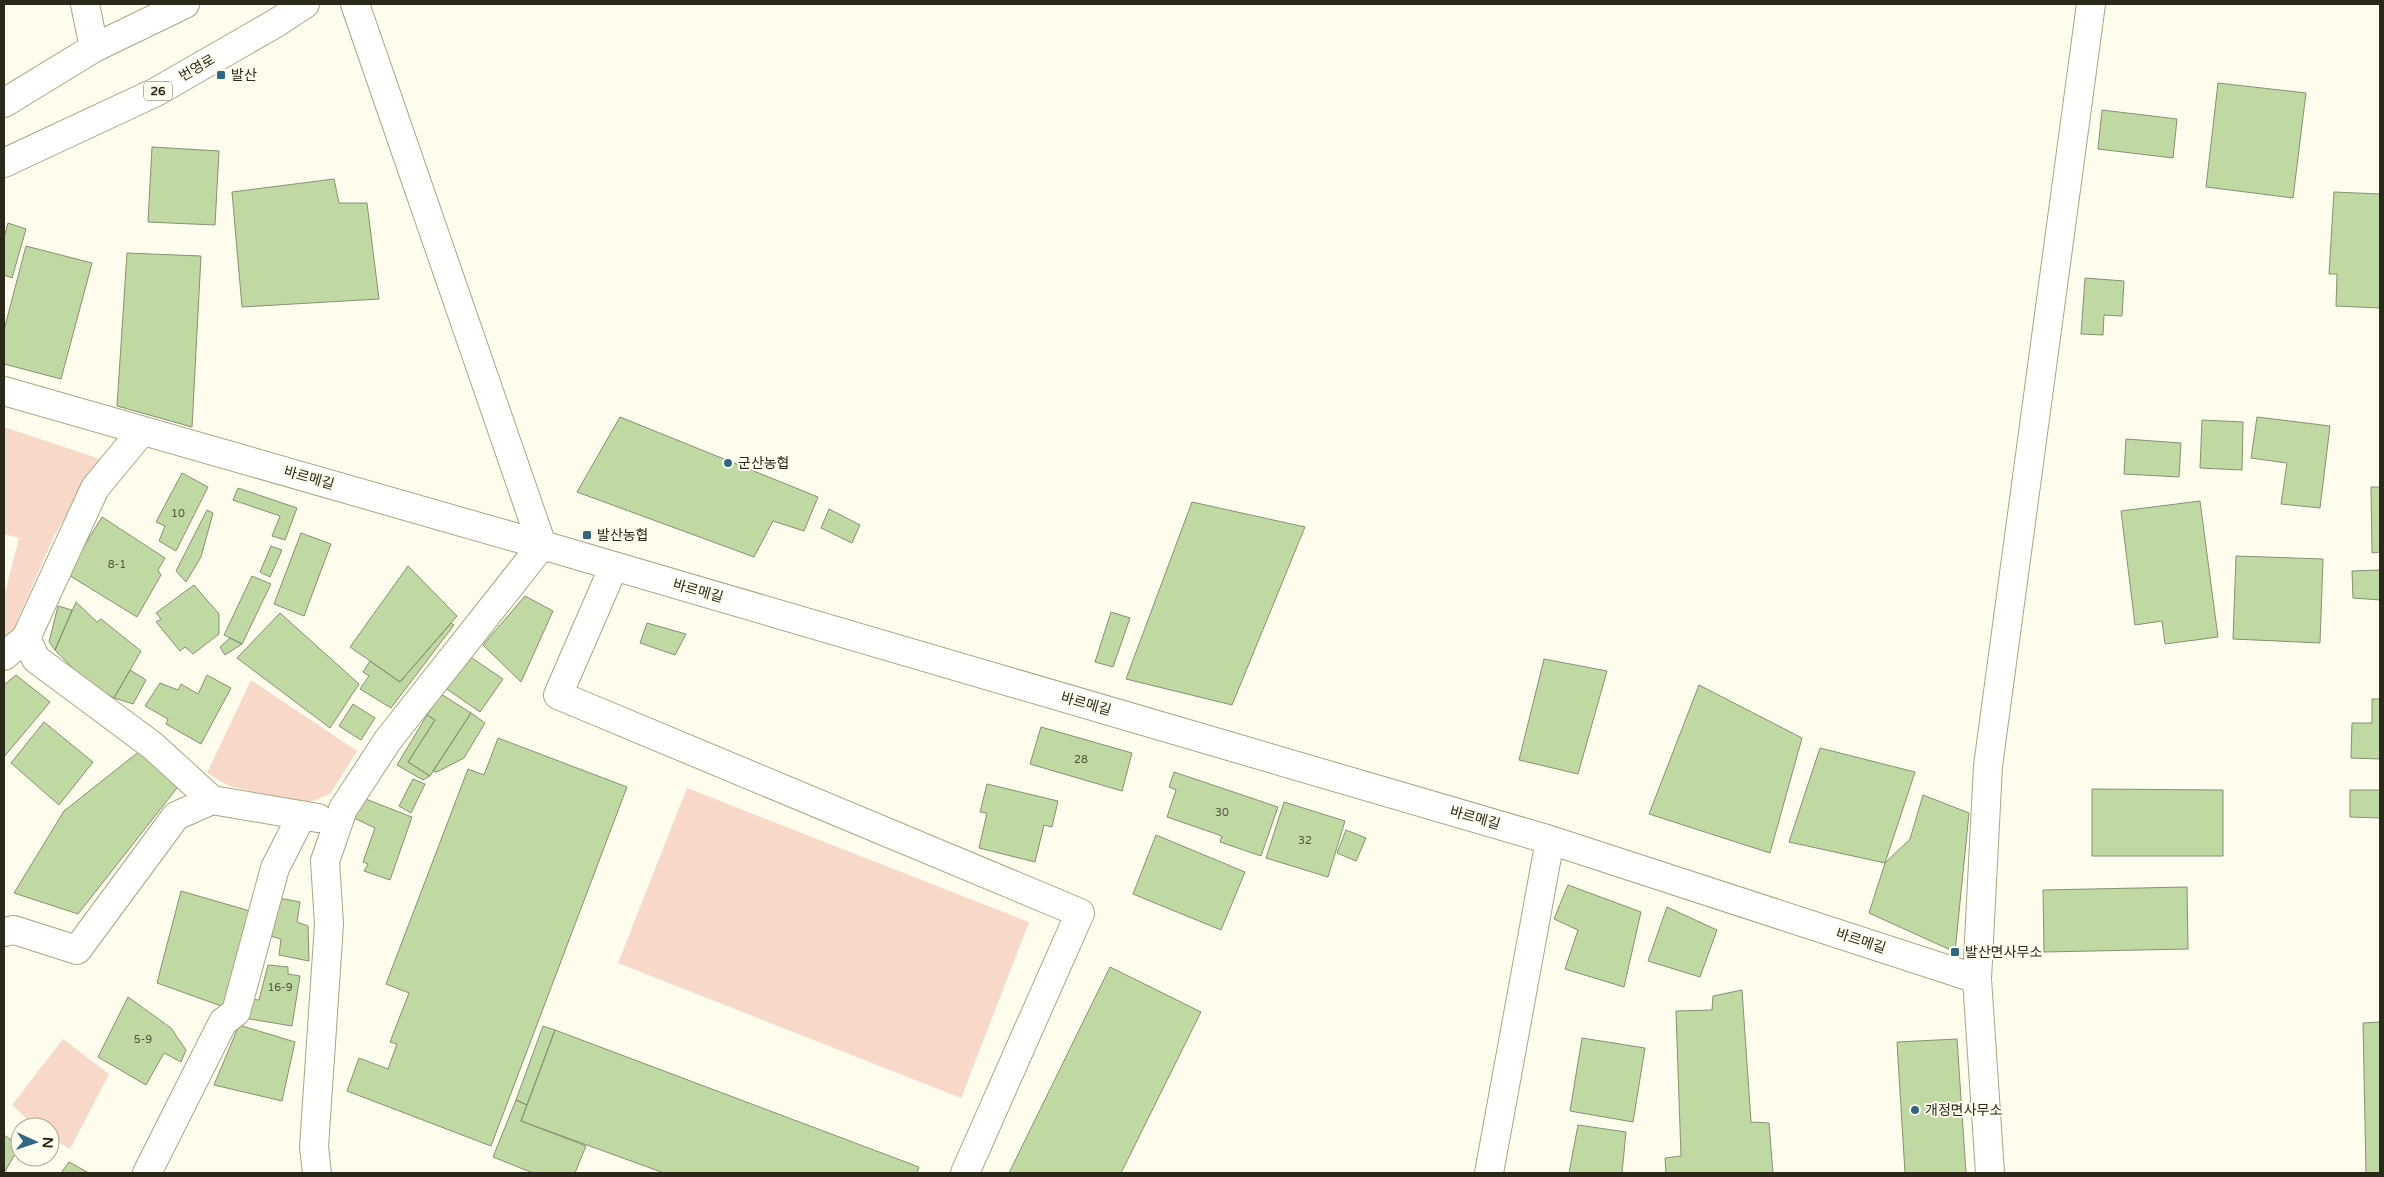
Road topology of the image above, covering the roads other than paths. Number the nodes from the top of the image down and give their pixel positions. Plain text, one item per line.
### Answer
1 (85, 4) edge
2 (185, 4) edge
3 (305, 4) edge
4 (355, 4) edge
5 (2091, 4) edge
6 (94, 48) junction
7 (4, 103) edge
8 (4, 163) edge
9 (4, 391) edge
10 (142, 431) junction
11 (542, 545) junction
12 (614, 566) junction
13 (26, 638) junction
14 (4, 656) edge
15 (212, 800) junction
16 (302, 815) junction
17 (339, 821) junction
18 (1550, 840) junction
19 (4, 932) edge
20 (1977, 979) junction
21 (147, 1173) edge
22 (318, 1173) edge
23 (965, 1173) edge
24 (1489, 1173) edge
25 (1990, 1173) edge

1 - 6 street
2 - 6 street
3 - 8 street, 번영로 / 26
4 - 11 street
5 - 20 street
6 - 7 street
9 - 10 street, 바르메길
10 - 11 street, 바르메길
10 - 13 street
11 - 12 street, 바르메길
11 - 17 street
12 - 18 street, 바르메길
12 - 23 street
13 - 14 street
13 - 15 street
15 - 16 street
15 - 19 street
16 - 17 street
16 - 21 street
17 - 22 street
18 - 20 street, 바르메길
18 - 24 street
20 - 25 street

